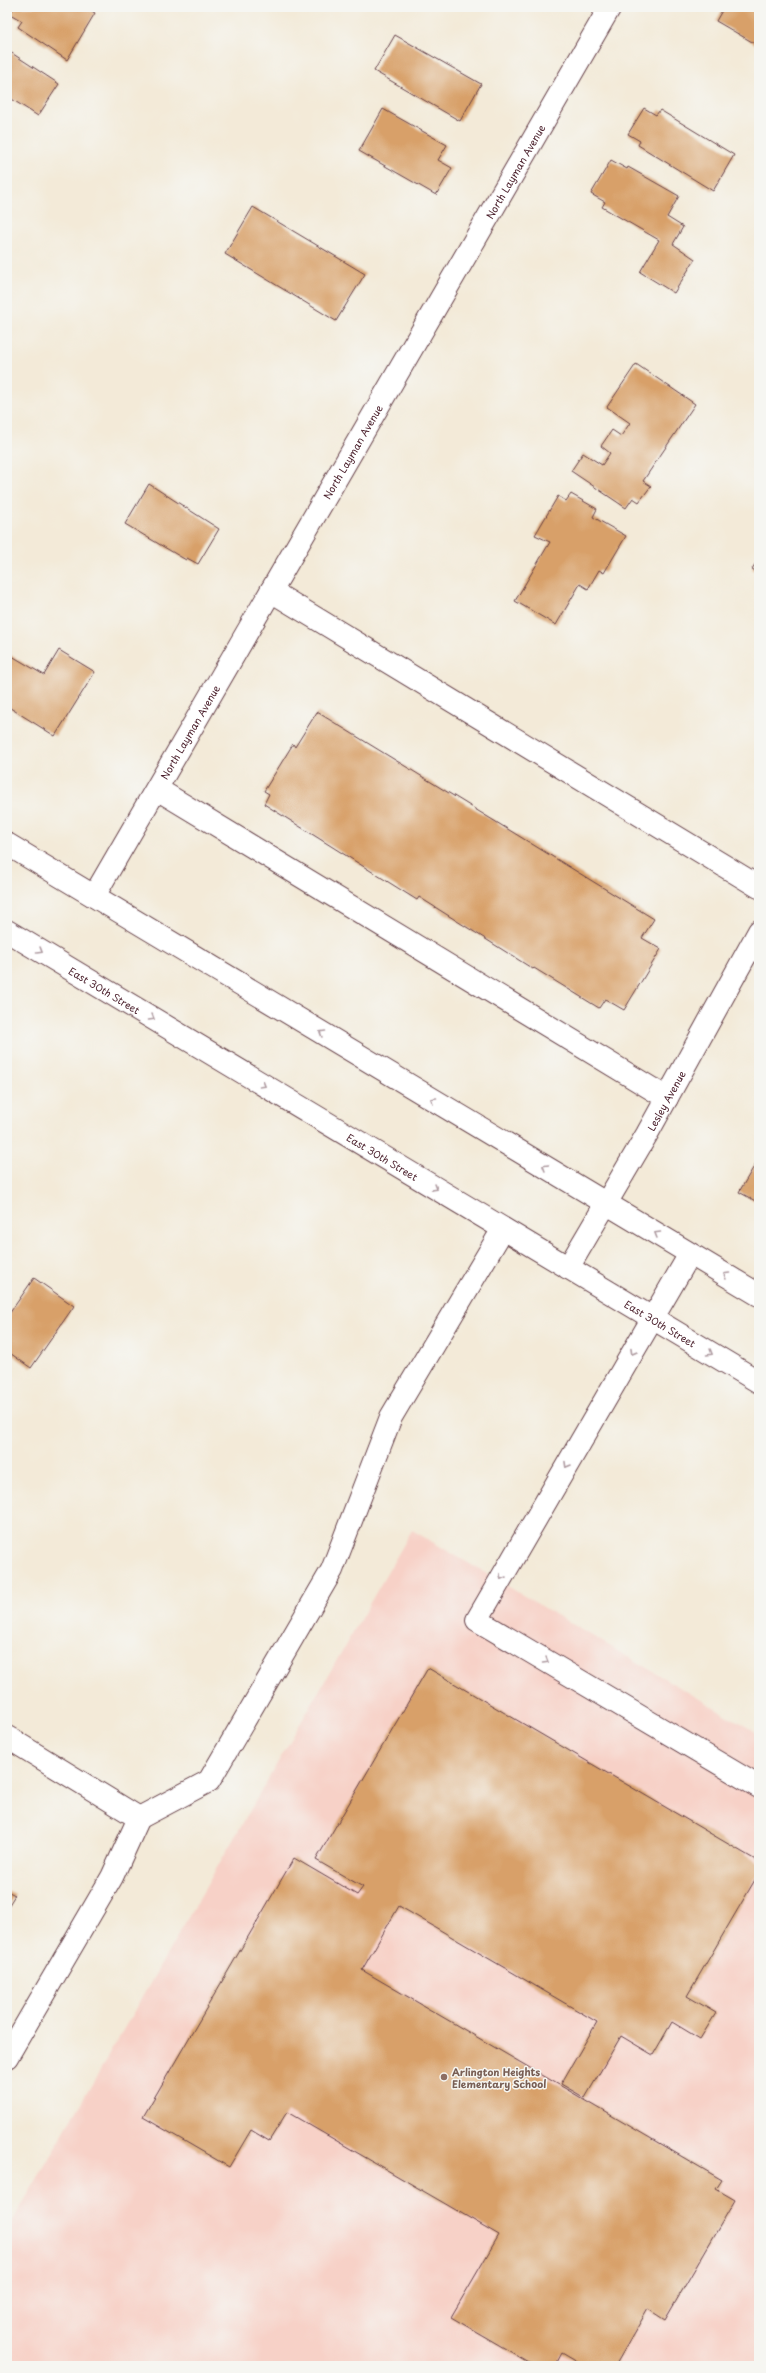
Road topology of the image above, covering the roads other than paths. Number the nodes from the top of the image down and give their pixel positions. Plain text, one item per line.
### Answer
1 (610, 7) edge
2 (271, 591) junction
3 (157, 789) junction
4 (7, 844) edge
5 (759, 887) edge
6 (94, 896) junction
7 (7, 931) edge
8 (759, 931) edge
9 (667, 1098) junction
10 (607, 1204) junction
11 (503, 1229) junction
12 (690, 1254) junction
13 (568, 1268) junction
14 (759, 1295) edge
15 (652, 1318) junction
16 (759, 1382) edge
17 (7, 1737) edge
18 (759, 1787) edge
19 (139, 1818) junction
20 (7, 2057) edge

1 - 2 main road, North Layman Avenue
2 - 3 main road, North Layman Avenue
2 - 5 main road
3 - 6 main road, North Layman Avenue
3 - 9 main road
4 - 6 main road
10 -> 6 main road
7 -> 11 main road, East 30th Street
8 - 9 main road, Lesley Avenue
9 - 10 main road, Lesley Avenue
12 -> 10 main road
10 - 13 main road, Lesley Avenue
11 - 13 main road, East 30th Street
11 - 19 main road
14 -> 12 main road
12 - 15 main road
13 - 15 main road, East 30th Street
15 -> 16 main road, East 30th Street
15 -> 18 main road
17 - 19 main road
19 - 20 main road

